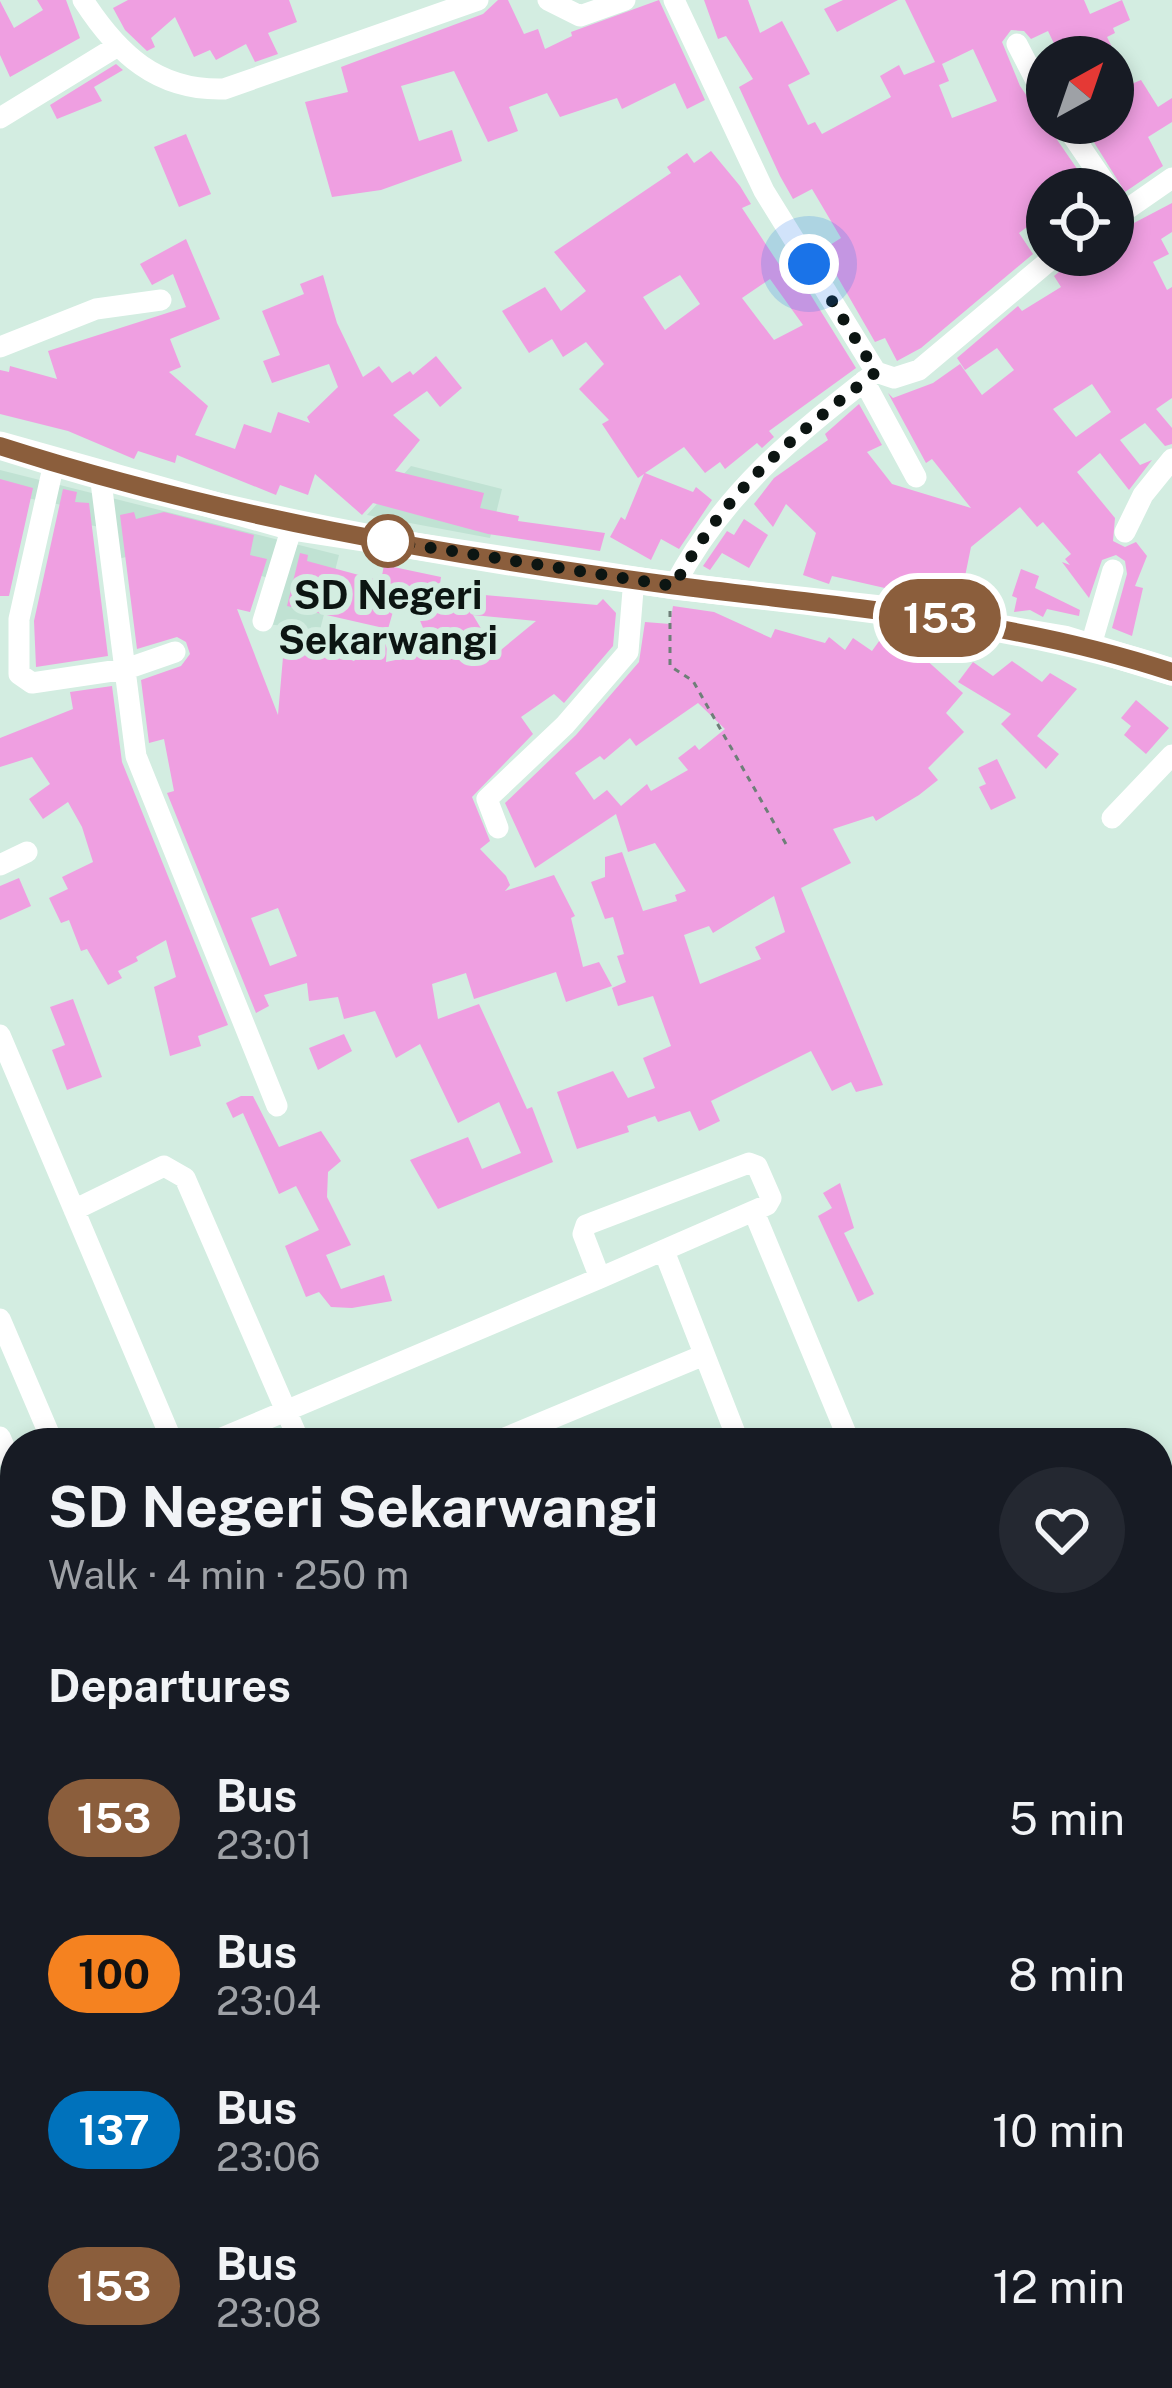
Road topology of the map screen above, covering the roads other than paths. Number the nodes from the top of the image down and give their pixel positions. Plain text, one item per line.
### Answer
1 (83, 0) edge
2 (478, 0) edge
3 (548, 0) edge
4 (625, 0) edge
5 (674, 0) edge
6 (1017, 44) dead end
7 (116, 47) junction
8 (1026, 61) edge
9 (0, 118) edge
10 (1172, 178) edge
11 (1134, 195) edge
12 (1031, 276) edge
13 (160, 300) dead end
14 (0, 347) edge
15 (870, 377) junction
16 (0, 446) edge
17 (1172, 459) edge
18 (54, 463) junction
19 (100, 475) junction
20 (916, 477) dead end
21 (292, 526) junction
22 (1125, 532) dead end
23 (1113, 570) dead end
24 (634, 578) junction
25 (674, 586) junction
26 (262, 621) dead end
27 (1091, 645) junction
28 (176, 652) dead end
29 (126, 669) junction
30 (1172, 672) edge
31 (1172, 755) edge
32 (1112, 818) dead end
33 (498, 828) dead end
34 (27, 852) dead end
35 (0, 865) edge
36 (0, 1035) edge
37 (277, 1106) dead end
38 (74, 1210) junction
39 (754, 1212) junction
40 (664, 1251) junction
41 (599, 1278) junction
42 (0, 1319) edge
43 (704, 1355) junction
44 (288, 1410) junction
45 (47, 1428) edge
46 (167, 1428) edge
47 (245, 1428) edge
48 (295, 1428) edge
49 (529, 1428) edge
50 (733, 1428) edge
51 (844, 1428) edge

1 - 7 street
2 - 7 street
3 - 4 street
5 - 15 street
6 - 8 street
7 - 9 street
10 - 11 street
12 - 15 street
13 - 14 street
15 - 20 street
15 - 25 street
16 - 18 main road
17 - 22 street
18 - 19 main road
18 - 29 street
19 - 21 main road
19 - 29 street
21 - 24 main road
21 - 26 street
23 - 27 street
24 - 25 main road
24 - 33 street
25 - 27 main road
27 - 30 main road
28 - 29 street
29 - 37 street
31 - 32 street
34 - 35 street
36 - 38 street
38 - 44 street
38 - 46 street
39 - 40 street
39 - 41 street
39 - 51 street
40 - 41 street
40 - 43 street
41 - 44 street
42 - 45 street
43 - 49 street
43 - 50 street
44 - 47 street
44 - 48 street

